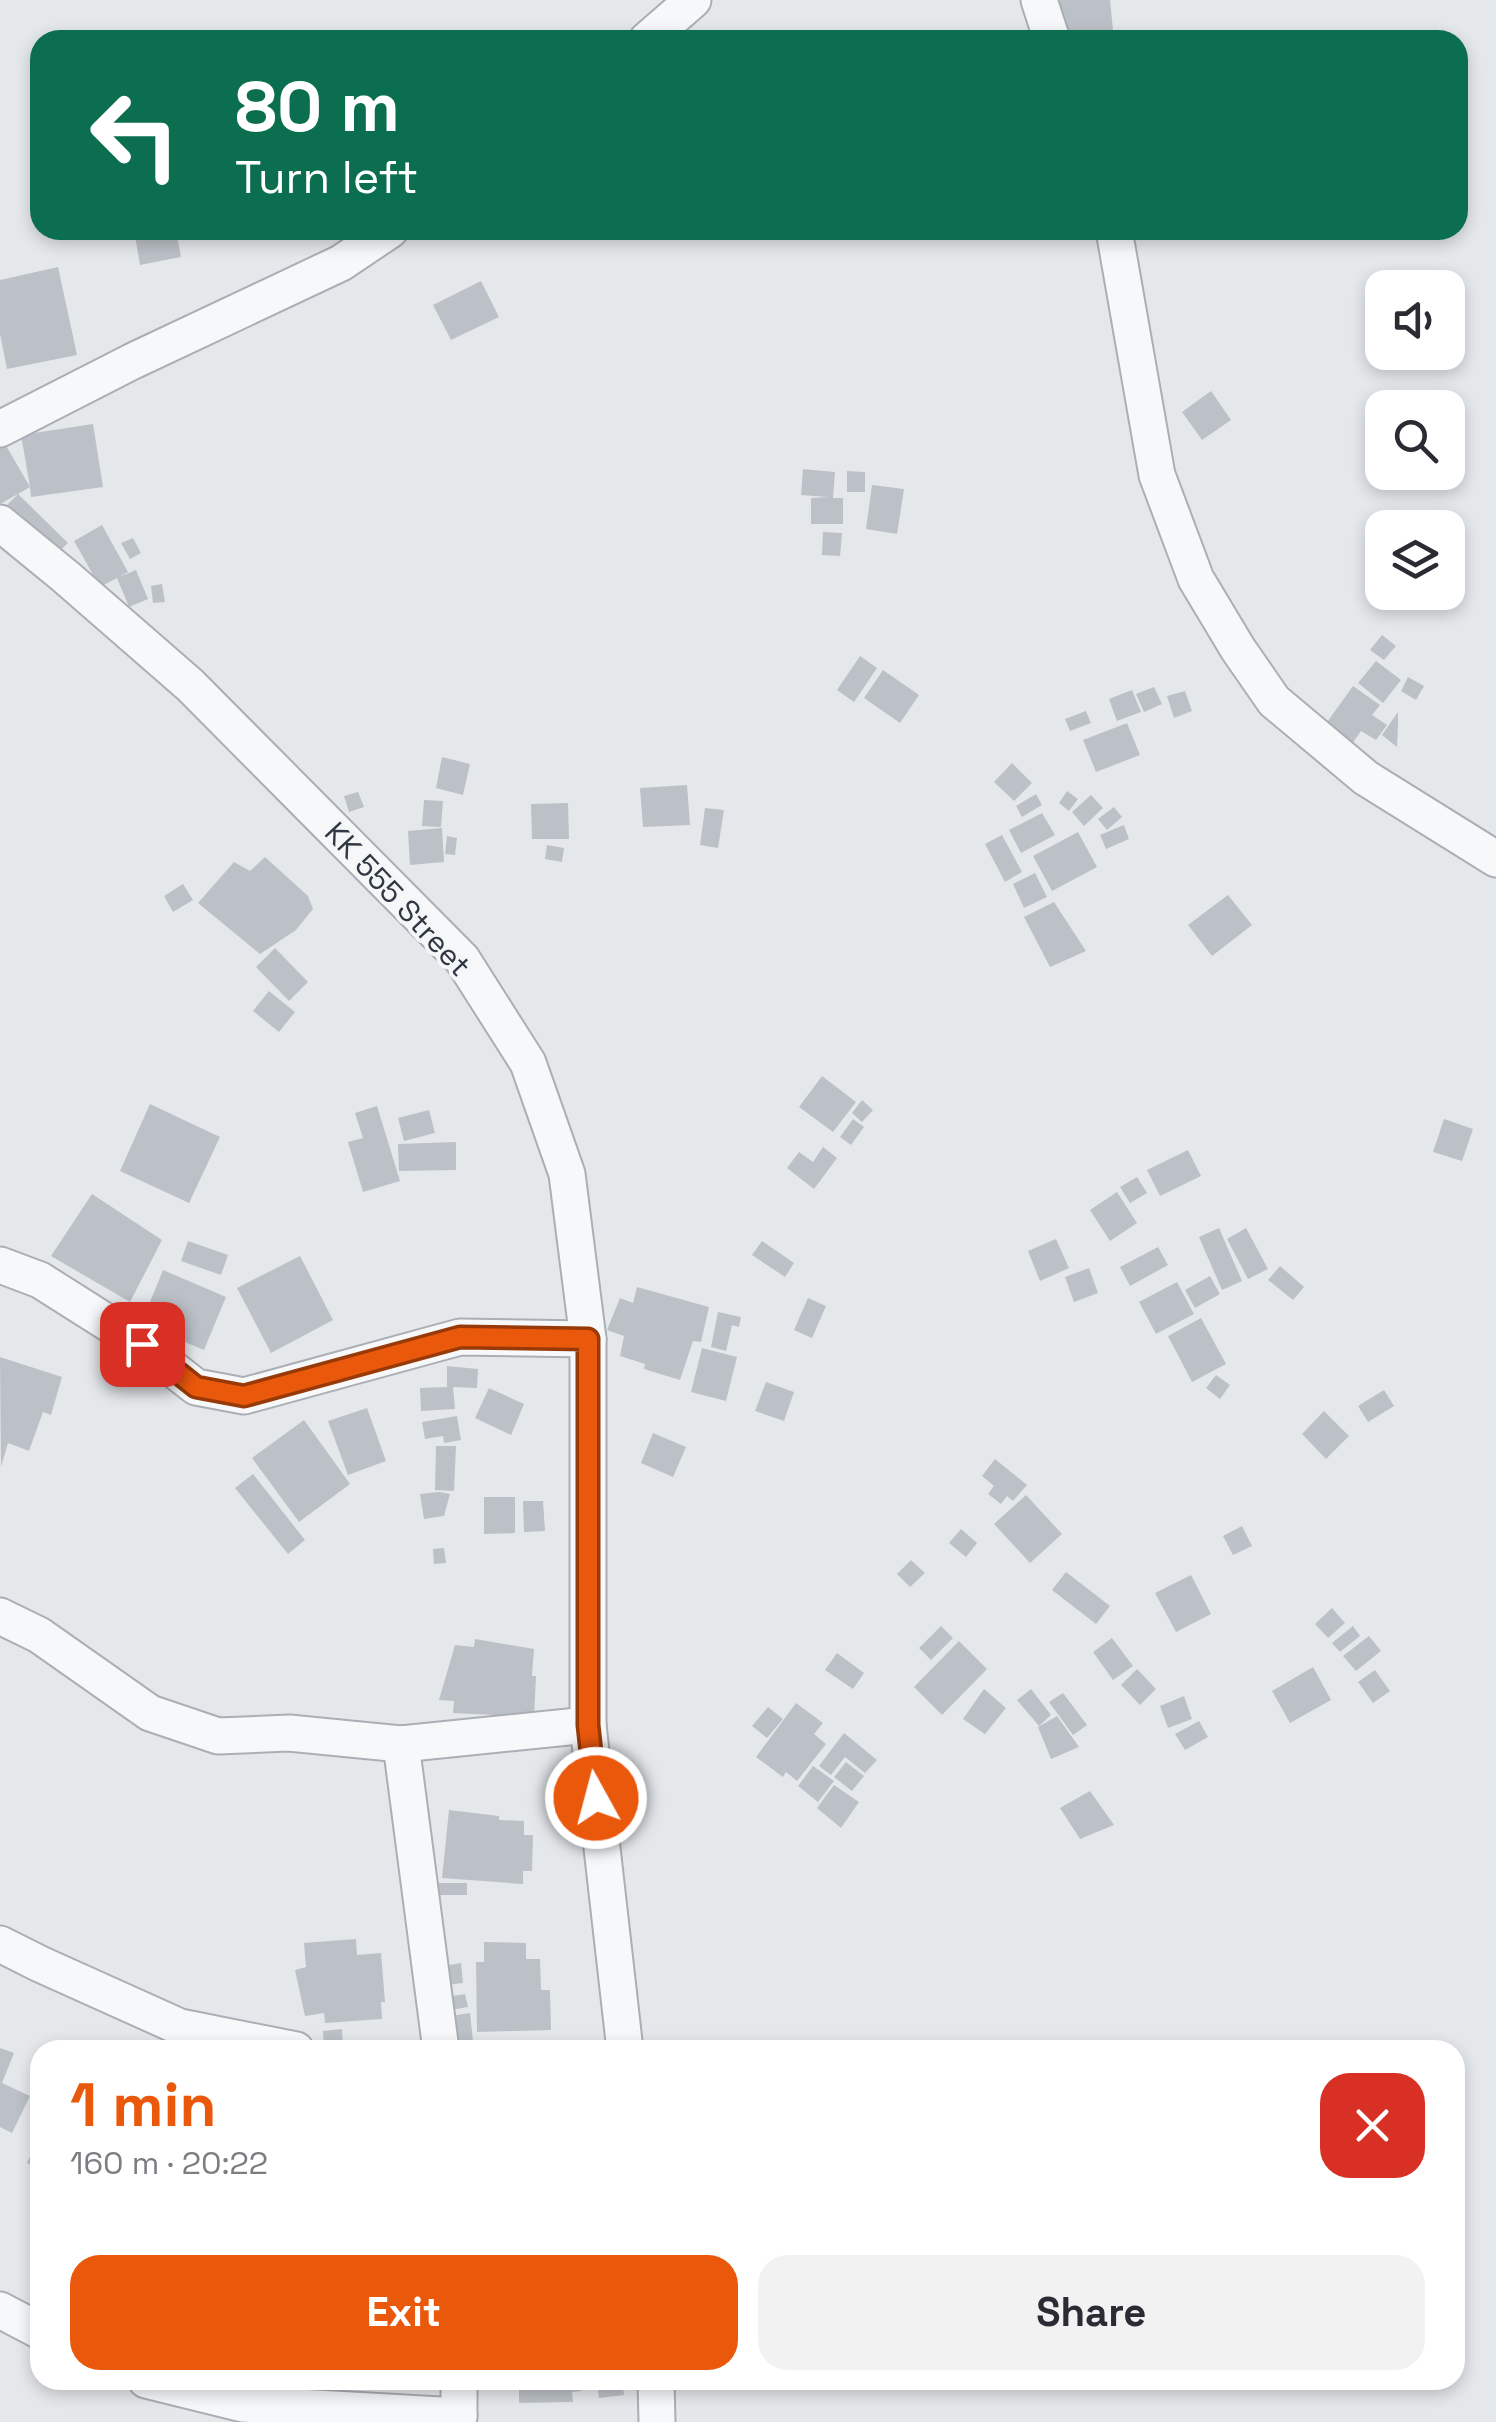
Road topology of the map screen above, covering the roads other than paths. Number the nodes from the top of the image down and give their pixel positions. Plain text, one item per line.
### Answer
1 (694, 0) edge
2 (1039, 0) edge
3 (659, 30) edge
4 (1049, 30) edge
5 (376, 240) edge
6 (1116, 240) edge
7 (0, 429) edge
8 (0, 523) edge
9 (1496, 859) edge
10 (0, 1265) edge
11 (588, 1339) junction
12 (0, 1616) edge
13 (588, 1725) junction
14 (401, 1744) junction
15 (0, 1944) edge
16 (246, 2040) edge
17 (440, 2040) edge
18 (624, 2040) edge
19 (0, 2310) edge
20 (30, 2326) edge
21 (186, 2390) edge
22 (458, 2390) edge
23 (656, 2390) edge
24 (458, 2419) edge
25 (657, 2422) edge

1 - 3 street
2 - 4 street
5 - 7 street
6 - 9 street
8 - 11 street, KK 555 Street
10 - 11 street
11 - 13 street, KK 555 Street
12 - 14 street
13 - 14 street
13 - 18 street, KK 555 Street
14 - 17 street
15 - 16 street
19 - 20 street
21 - 24 street
22 - 24 street
23 - 25 street

